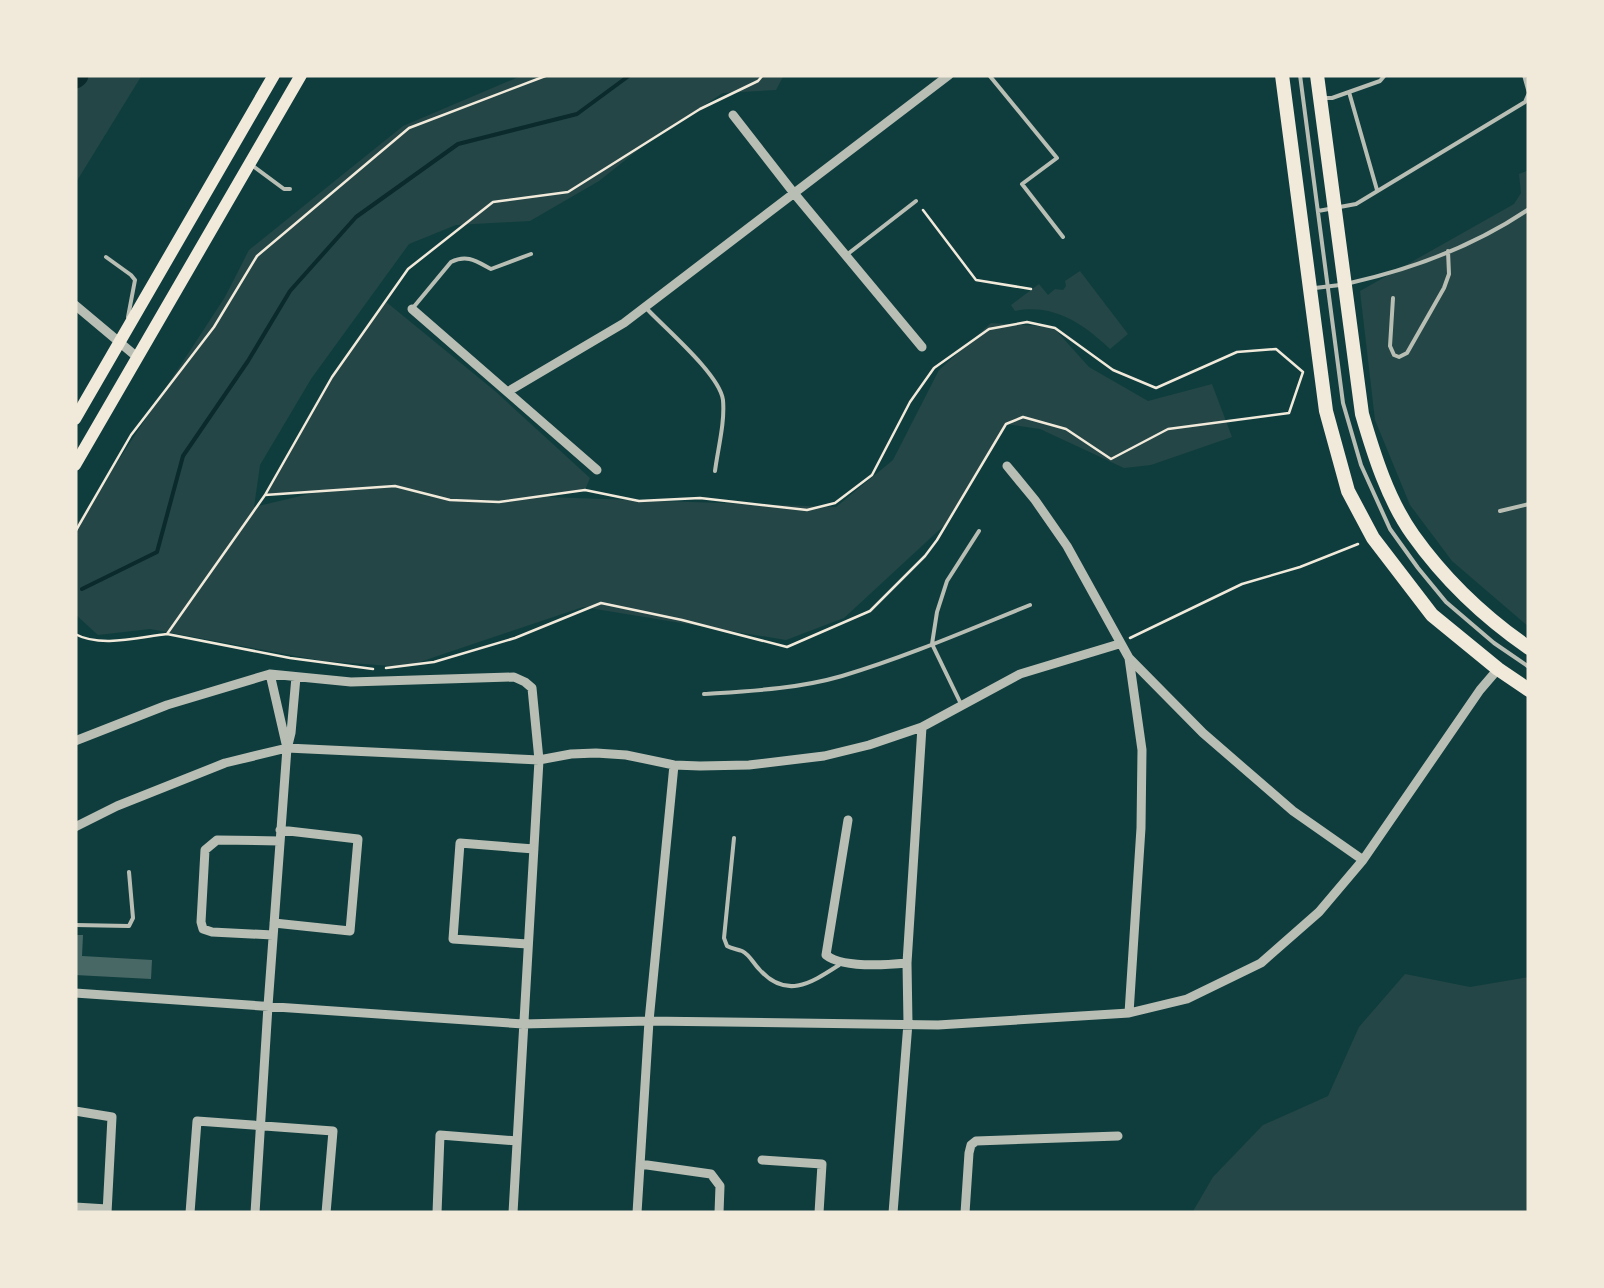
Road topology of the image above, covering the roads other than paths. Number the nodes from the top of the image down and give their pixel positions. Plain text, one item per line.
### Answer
1 (274, 75) edge
2 (301, 75) edge
3 (949, 75) edge
4 (989, 75) edge
5 (1282, 75) edge
6 (1300, 75) edge
7 (1317, 75) edge
8 (1385, 75) edge
9 (1394, 75) edge
10 (1524, 75) edge
11 (1380, 80) junction
12 (1349, 92) junction
13 (1320, 98) junction
14 (733, 115) dead end
15 (250, 163) junction
16 (290, 189) dead end
17 (1376, 190) junction
18 (793, 192) junction
19 (916, 201) road end
20 (1529, 208) edge
21 (1334, 210) junction
22 (1318, 212) junction
23 (1064, 237) dead end
24 (1448, 251) junction
25 (532, 254) dead end
26 (846, 256) junction
27 (106, 257) dead end
28 (1344, 284) junction
29 (1328, 286) junction
30 (1310, 289) junction
31 (1393, 298) dead end
32 (75, 305) edge
33 (645, 308) junction
34 (412, 309) joint
35 (123, 337) junction
36 (922, 347) dead end
37 (137, 357) junction
38 (509, 391) junction
39 (75, 419) edge
40 (75, 464) edge
41 (1007, 466) dead end
42 (598, 470) dead end
43 (715, 471) dead end
44 (1529, 504) edge
45 (1500, 511) dead end
46 (979, 531) dead end
47 (1030, 604) dead end
48 (932, 644) junction
49 (1119, 644) junction
50 (1529, 648) edge
51 (1128, 658) junction
52 (1529, 667) edge
53 (1498, 669) junction
54 (270, 674) junction
55 (296, 677) junction
56 (1529, 690) edge
57 (704, 694) dead end
58 (961, 704) junction
59 (922, 726) junction
60 (75, 741) edge
61 (287, 748) junction
62 (539, 760) junction
63 (674, 765) junction
64 (848, 820) dead end
65 (75, 827) edge
66 (280, 836) junction
67 (734, 838) dead end
68 (534, 850) junction
69 (1363, 860) junction
70 (129, 872) dead end
71 (274, 923) junction
72 (75, 925) edge
73 (273, 935) junction
74 (528, 944) junction
75 (843, 962) junction
76 (908, 963) junction
77 (75, 993) edge
78 (268, 1006) junction
79 (1130, 1012) junction
80 (649, 1021) junction
81 (908, 1023) junction
82 (523, 1024) junction
83 (75, 1111) edge
84 (260, 1124) junction
85 (1118, 1136) dead end
86 (517, 1141) junction
87 (762, 1160) dead end
88 (640, 1164) junction
89 (75, 1207) edge
90 (107, 1211) edge
91 (190, 1213) edge
92 (255, 1213) edge
93 (326, 1213) edge
94 (436, 1213) edge
95 (513, 1213) edge
96 (637, 1213) edge
97 (719, 1213) edge
98 (819, 1213) edge
99 (893, 1213) edge
100 (965, 1213) edge

1 - 35 main road
2 - 15 main road
3 - 18 street
4 - 23 lane
5 - 30 main road
6 - 22 lane
7 - 13 main road
8 - 11 lane
9 - 11 lane
10 - 17 lane
11 - 12 lane
12 - 13 lane
12 - 17 lane
13 - 21 main road
14 - 18 street
15 - 16 lane
15 - 37 main road
17 - 21 lane
18 - 26 street
18 - 33 street
19 - 26 lane
20 - 24 lane
21 - 22 lane
21 - 28 main road
22 - 29 lane
24 - 28 lane
24 - 31 lane
25 - 34 lane
26 - 36 street
27 - 35 lane
28 - 29 lane
28 - 50 main road
29 - 30 lane
29 - 52 lane
30 - 53 main road
32 - 35 street
33 - 38 street
33 - 43 lane
34 - 38 street
35 - 37 street
35 - 39 main road
37 - 40 main road
38 - 42 street
41 - 49 street
44 - 45 lane
46 - 48 lane
47 - 48 lane
48 - 57 lane
48 - 58 lane
49 - 51 street
49 - 58 street
51 - 69 street
51 - 79 street
53 - 56 main road
53 - 69 street
54 - 55 street
54 - 60 street
54 - 61 street
55 - 61 street
55 - 62 street
58 - 59 street
59 - 63 street
59 - 76 street
61 - 62 street
61 - 65 street
61 - 66 street
62 - 63 street
62 - 68 street
63 - 80 street
64 - 75 street
66 - 71 street
66 - 71 street
66 - 73 street
67 - 75 lane
68 - 74 street
68 - 74 street
69 - 79 street
70 - 72 lane
71 - 73 street
73 - 78 street
74 - 82 street
75 - 76 street
76 - 81 street
77 - 78 street
78 - 82 street
78 - 84 street
79 - 81 street
80 - 81 street
80 - 82 street
80 - 88 street
81 - 99 street
82 - 86 street
83 - 90 street
84 - 91 street
84 - 92 street
84 - 93 street
85 - 100 street
86 - 94 street
86 - 95 street
87 - 98 street
88 - 96 street
88 - 97 street
89 - 90 street

